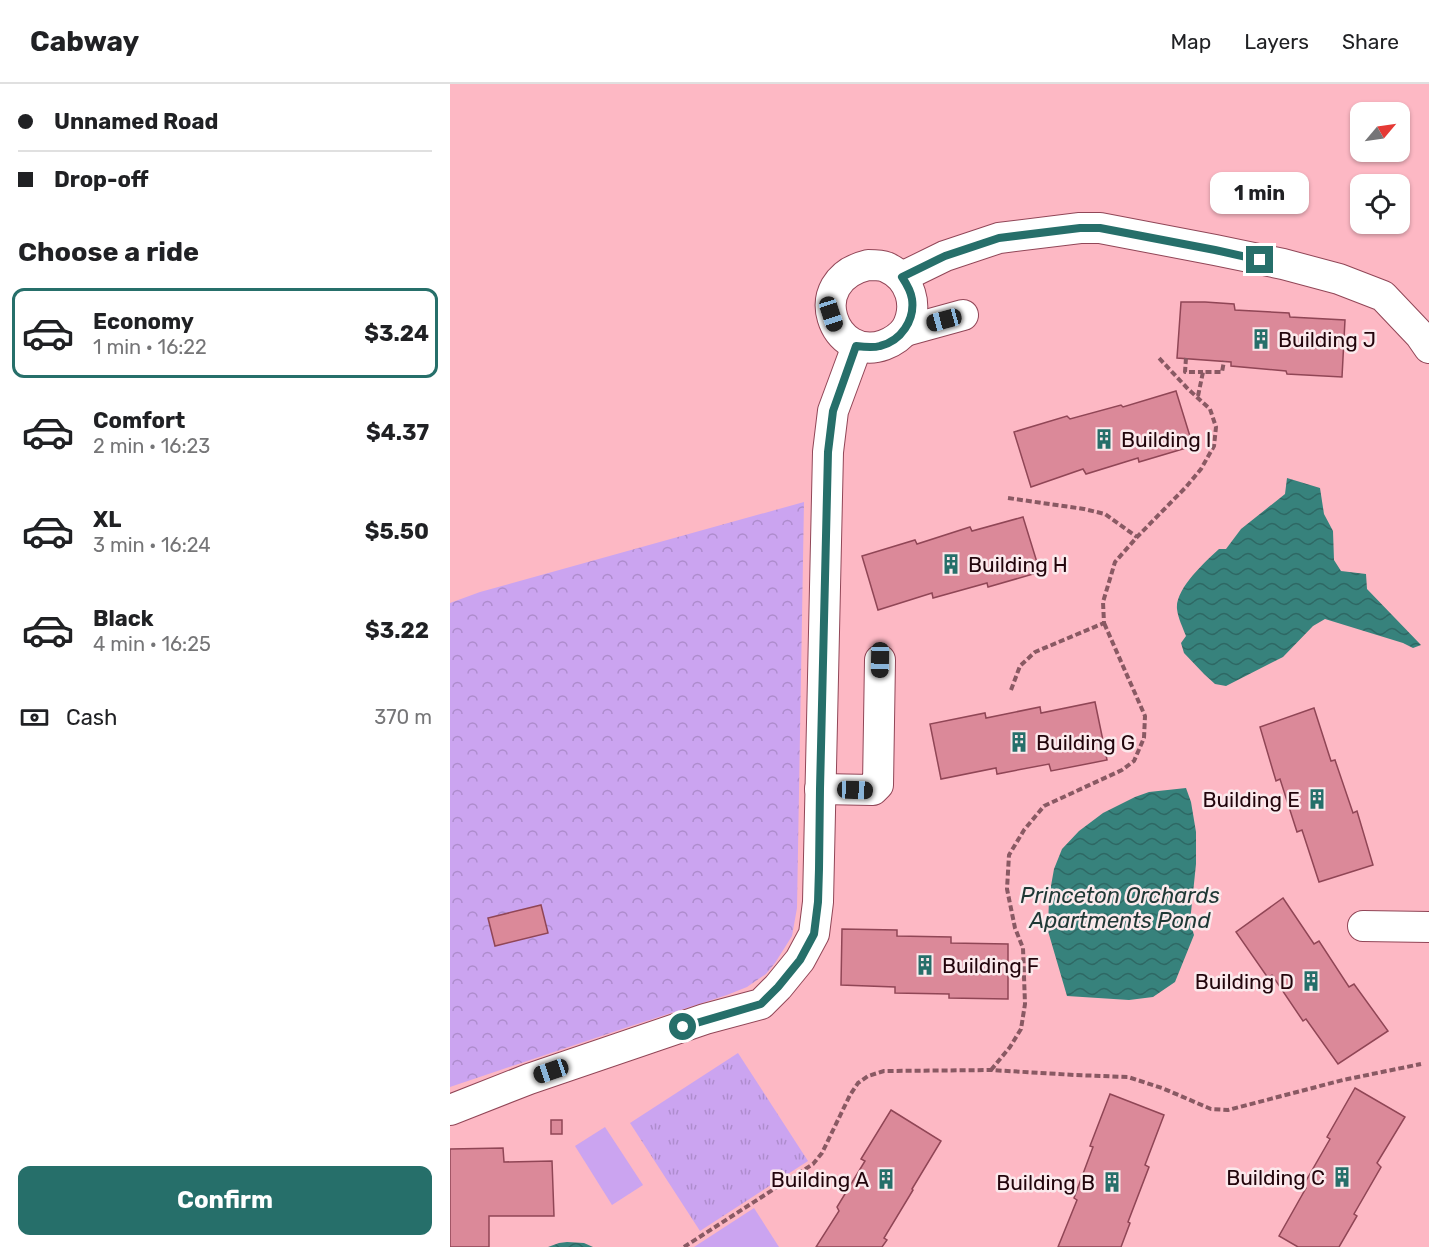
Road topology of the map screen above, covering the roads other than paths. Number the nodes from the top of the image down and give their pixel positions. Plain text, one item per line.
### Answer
1 (902, 277) junction
2 (963, 315) dead end
3 (905, 331) junction
4 (856, 346) junction
5 (1429, 348) edge
6 (880, 660) dead end
7 (820, 789) junction
8 (1363, 926) dead end
9 (1429, 927) edge
10 (450, 1110) edge

1 - 3 street
1 - 4 street
1 - 5 street
2 - 3 street
3 - 4 street
4 - 7 street
6 - 7 street
7 - 10 street
8 - 9 street

